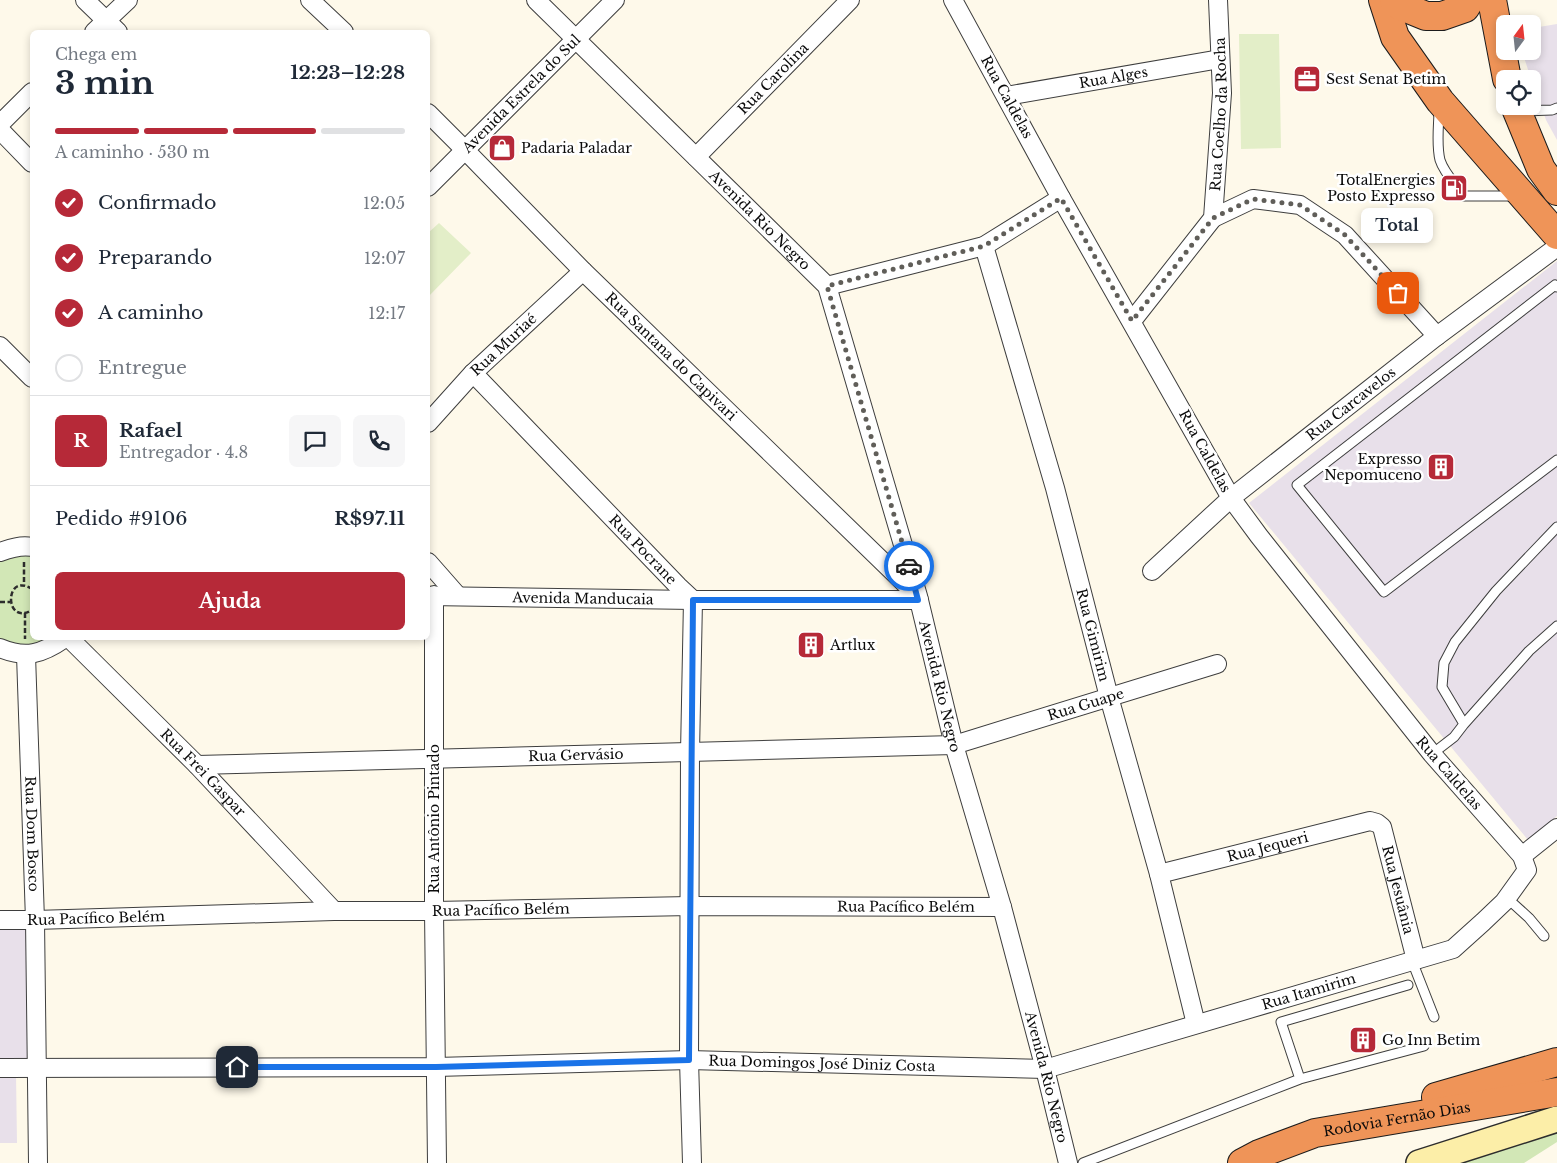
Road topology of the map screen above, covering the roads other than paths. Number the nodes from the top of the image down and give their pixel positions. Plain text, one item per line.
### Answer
1 (85, 0) edge
2 (128, 0) edge
3 (310, 0) edge
4 (536, 0) edge
5 (615, 0) edge
6 (850, 0) edge
7 (953, 0) edge
8 (1218, 0) edge
9 (1382, 0) edge
10 (1394, 0) edge
11 (1470, 0) edge
12 (1492, 0) edge
13 (106, 29) edge
14 (342, 30) edge
15 (576, 38) junction
16 (1220, 59) junction
17 (1505, 70) edge
18 (30, 94) edge
19 (1006, 96) junction
20 (1440, 101) junction
21 (1557, 108) edge
22 (1541, 110) edge
23 (430, 115) edge
24 (1518, 115) edge
25 (0, 124) edge
26 (0, 130) edge
27 (464, 149) junction
28 (696, 157) junction
29 (30, 160) edge
30 (430, 185) edge
31 (1557, 191) edge
32 (1523, 196) junction
33 (1061, 198) junction
34 (1213, 218) junction
35 (1557, 235) edge
36 (984, 246) junction
37 (1557, 247) edge
38 (583, 271) junction
39 (827, 286) junction
40 (1557, 287) edge
41 (1132, 321) junction
42 (1437, 336) junction
43 (0, 346) edge
44 (473, 373) junction
45 (30, 376) edge
46 (430, 421) edge
47 (1557, 460) edge
48 (1231, 498) junction
49 (1557, 527) edge
50 (28, 547) edge
51 (0, 552) edge
52 (430, 564) edge
53 (1152, 571) dead end
54 (431, 595) edge
55 (456, 595) junction
56 (918, 598) junction
57 (693, 600) junction
58 (1557, 626) edge
59 (61, 640) edge
60 (71, 640) edge
61 (0, 648) edge
62 (26, 648) junction
63 (1217, 664) dead end
64 (1109, 697) junction
65 (1464, 724) junction
66 (954, 744) junction
67 (690, 753) junction
68 (1432, 754) junction
69 (434, 758) junction
70 (197, 765) junction
71 (1376, 823) joint
72 (1557, 828) edge
73 (1522, 856) junction
74 (1159, 874) junction
75 (1507, 898) junction
76 (690, 906) junction
77 (1002, 907) junction
78 (334, 911) junction
79 (434, 911) junction
80 (0, 920) edge
81 (36, 920) junction
82 (1544, 936) dead end
83 (1414, 960) junction
84 (1408, 984) dead end
85 (1434, 1017) dead end
86 (1196, 1024) junction
87 (1424, 1046) dead end
88 (689, 1060) junction
89 (1557, 1062) edge
90 (436, 1067) junction
91 (0, 1068) edge
92 (37, 1068) junction
93 (1045, 1069) junction
94 (1300, 1079) junction
95 (1557, 1092) edge
96 (1557, 1120) edge
97 (1315, 1132) junction
98 (1250, 1158) edge
99 (38, 1163) edge
100 (437, 1163) edge
101 (692, 1163) edge
102 (1068, 1163) edge
103 (1083, 1163) edge
104 (1227, 1163) edge
105 (1419, 1163) edge

1 - 13 street
2 - 13 street
3 - 14 street
4 - 15 street, Avenida Rio Negro
5 - 15 street, Avenida Estrela do Sul
6 - 28 street, Rua Carolina
7 - 19 street, Rua Caldelas
8 - 16 street, Rua Coelho da Rocha
9 - 20 highway
10 - 11 highway
12 - 17 highway
15 - 27 street, Avenida Estrela do Sul
15 - 28 street, Avenida Rio Negro
16 - 19 street, Rua Alges
16 - 34 street, Rua Coelho da Rocha
18 - 25 street
19 - 33 street, Rua Caldelas
20 - 32 highway
20 - 32 lane
21 - 22 lane
23 - 27 street, Rua Santana do Capivari
24 - 31 highway
26 - 29 street
27 - 30 street, Avenida Estrela do Sul
27 - 38 street, Rua Santana do Capivari
28 - 39 street, Avenida Rio Negro
32 - 35 highway
33 - 36 street
33 - 41 street, Rua Caldelas
34 - 41 street
34 - 42 street
36 - 39 street
36 - 64 street, Rua Gimirim
37 - 42 street, Rua Carcavelos
38 - 44 street, Rua Muriaé
38 - 56 street, Rua Santana do Capivari
39 - 56 street, Avenida Rio Negro
40 - 47 lane
41 - 48 street, Rua Caldelas
42 - 48 street, Rua Carcavelos
43 - 45 street
44 - 46 street, Rua Muriaé
44 - 57 street, Rua Pocrane
48 - 53 street, Rua Carcavelos
48 - 68 street, Rua Caldelas
49 - 65 lane
50 - 51 street
52 - 55 street
54 - 55 street, Avenida Manducaia
54 - 69 street, Rua Antônio Pintado
55 - 57 street, Avenida Manducaia
56 - 57 street, Avenida Manducaia
56 - 66 street, Avenida Rio Negro
57 - 67 street
58 - 65 lane
59 - 62 street
60 - 70 street, Rua Frei Gaspar
61 - 62 street
62 - 81 street, Rua Dom Bosco
63 - 64 street, Rua Guape
64 - 66 street, Rua Guape
64 - 74 street, Rua Gimirim
65 - 68 lane
66 - 67 street, Rua Gervásio
66 - 77 street, Avenida Rio Negro
67 - 69 street, Rua Gervásio
67 - 76 street
68 - 73 street, Rua Caldelas
69 - 70 street, Rua Gervásio
69 - 79 street, Rua Antônio Pintado
70 - 78 street, Rua Frei Gaspar
71 - 74 street, Rua Jequeri
71 - 83 street, Rua Jesuânia
72 - 73 street
73 - 75 street, Rua Itamirim
74 - 86 street, Rua Gimirim
75 - 82 lane
75 - 83 street, Rua Itamirim
76 - 77 street, Rua Pacífico Belém
76 - 79 street, Rua Pacífico Belém
76 - 88 street
77 - 93 street, Avenida Rio Negro
78 - 79 street, Rua Pacífico Belém
78 - 81 street, Rua Pacífico Belém
79 - 90 street, Rua Antônio Pintado
80 - 81 street, Rua Pacífico Belém
81 - 92 street, Rua Dom Bosco
83 - 85 lane
83 - 86 street, Rua Itamirim
84 - 94 lane
86 - 93 street, Rua Itamirim
87 - 94 lane
88 - 90 street, Rua Domingos José Diniz Costa
88 - 93 street, Rua Domingos José Diniz Costa
88 - 101 street
89 - 97 highway
90 - 92 street, Rua Domingos José Diniz Costa
90 - 100 street, Rua Antônio Pintado
91 - 92 street, Rua Domingos José Diniz Costa
92 - 99 street, Rua Dom Bosco
93 - 102 street, Avenida Rio Negro
94 - 103 lane
95 - 97 highway, Rodovia Fernão Dias
96 - 105 main road
97 - 98 highway, Rodovia Fernão Dias
98 - 104 highway, Rodovia Fernão Dias

